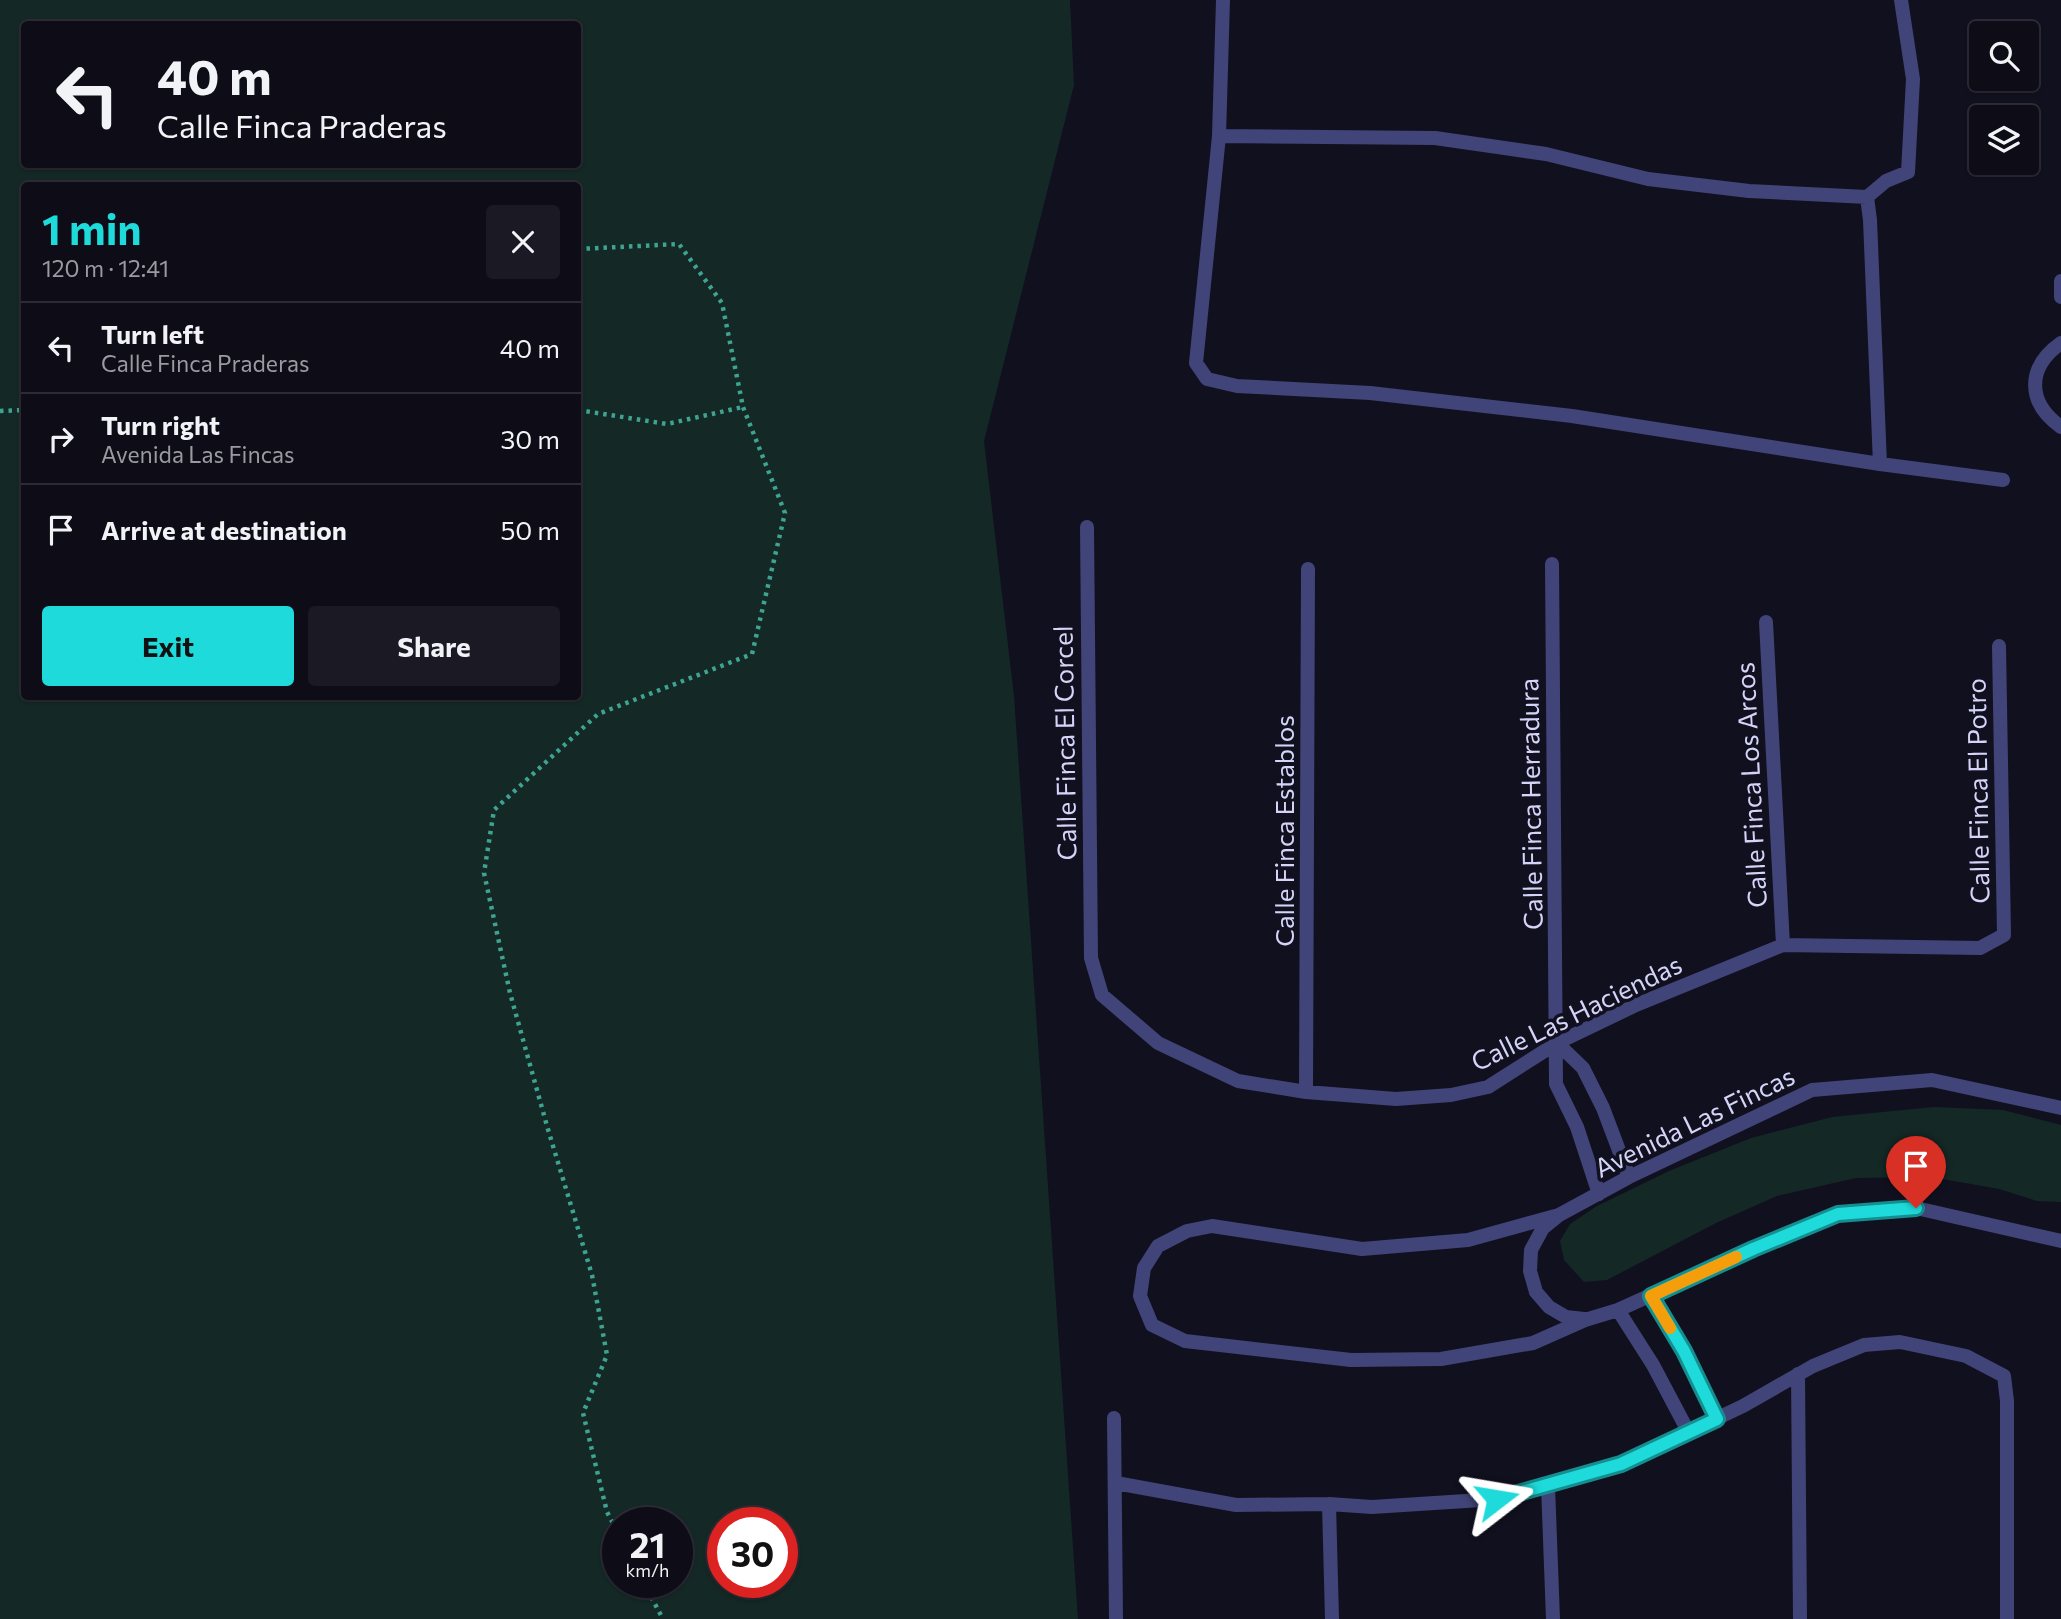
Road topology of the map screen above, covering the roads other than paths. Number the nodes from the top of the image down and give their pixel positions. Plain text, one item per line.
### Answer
1 (1223, 0) edge
2 (1901, 0) edge
3 (1219, 136) junction
4 (1867, 197) junction
5 (2061, 281) edge
6 (2061, 297) edge
7 (2061, 342) edge
8 (2061, 427) edge
9 (1880, 464) junction
10 (2003, 480) dead end
11 (1087, 527) dead end
12 (1552, 564) dead end
13 (1308, 569) dead end
14 (1766, 622) dead end
15 (1999, 646) dead end
16 (2004, 935) joint
17 (1783, 945) junction
18 (1091, 958) joint
19 (1557, 1043) junction
20 (1306, 1092) junction
21 (2061, 1108) edge
22 (1629, 1177) junction
23 (1599, 1194) junction
24 (1559, 1215) junction
25 (2061, 1241) edge
26 (1651, 1296) junction
27 (1618, 1310) junction
28 (1585, 1320) junction
29 (1798, 1374) junction
30 (1114, 1418) dead end
31 (1717, 1419) junction
32 (1689, 1433) junction
33 (1116, 1483) junction
34 (1548, 1486) junction
35 (1329, 1504) junction
36 (1116, 1619) edge
37 (1332, 1619) edge
38 (1553, 1619) edge
39 (1800, 1619) edge
40 (2007, 1619) edge

1 - 3 street
2 - 4 street
3 - 4 street
3 - 9 street
4 - 9 street
5 - 6 street
7 - 8 street
9 - 10 street
11 - 18 street, Calle Finca El Corcel
12 - 19 street, Calle Finca Herradura
13 - 20 street, Calle Finca Establos
14 - 17 street, Calle Finca Los Arcos
15 - 16 street, Calle Finca El Potro
16 - 17 street, Calle Las Haciendas
17 - 19 street, Calle Las Haciendas
18 - 20 street, Calle Las Haciendas
19 - 20 street, Calle Las Haciendas
19 - 22 street
19 - 23 street, Calle Finca Herradura
21 - 22 street, Avenida Las Fincas
22 - 23 street, Avenida Las Fincas
23 - 24 street, Avenida Las Fincas
24 - 28 street, Avenida Las Fincas
24 - 28 street, Avenida Las Fincas
25 - 26 street, Avenida Las Fincas
26 - 27 street, Avenida Las Fincas
26 - 31 street
27 - 28 street, Avenida Las Fincas
27 - 32 street
29 - 31 street
29 - 39 street
29 - 40 street
30 - 33 street
31 - 32 street
32 - 34 street
33 - 35 street
33 - 36 street
34 - 35 street
34 - 38 street
35 - 37 street

